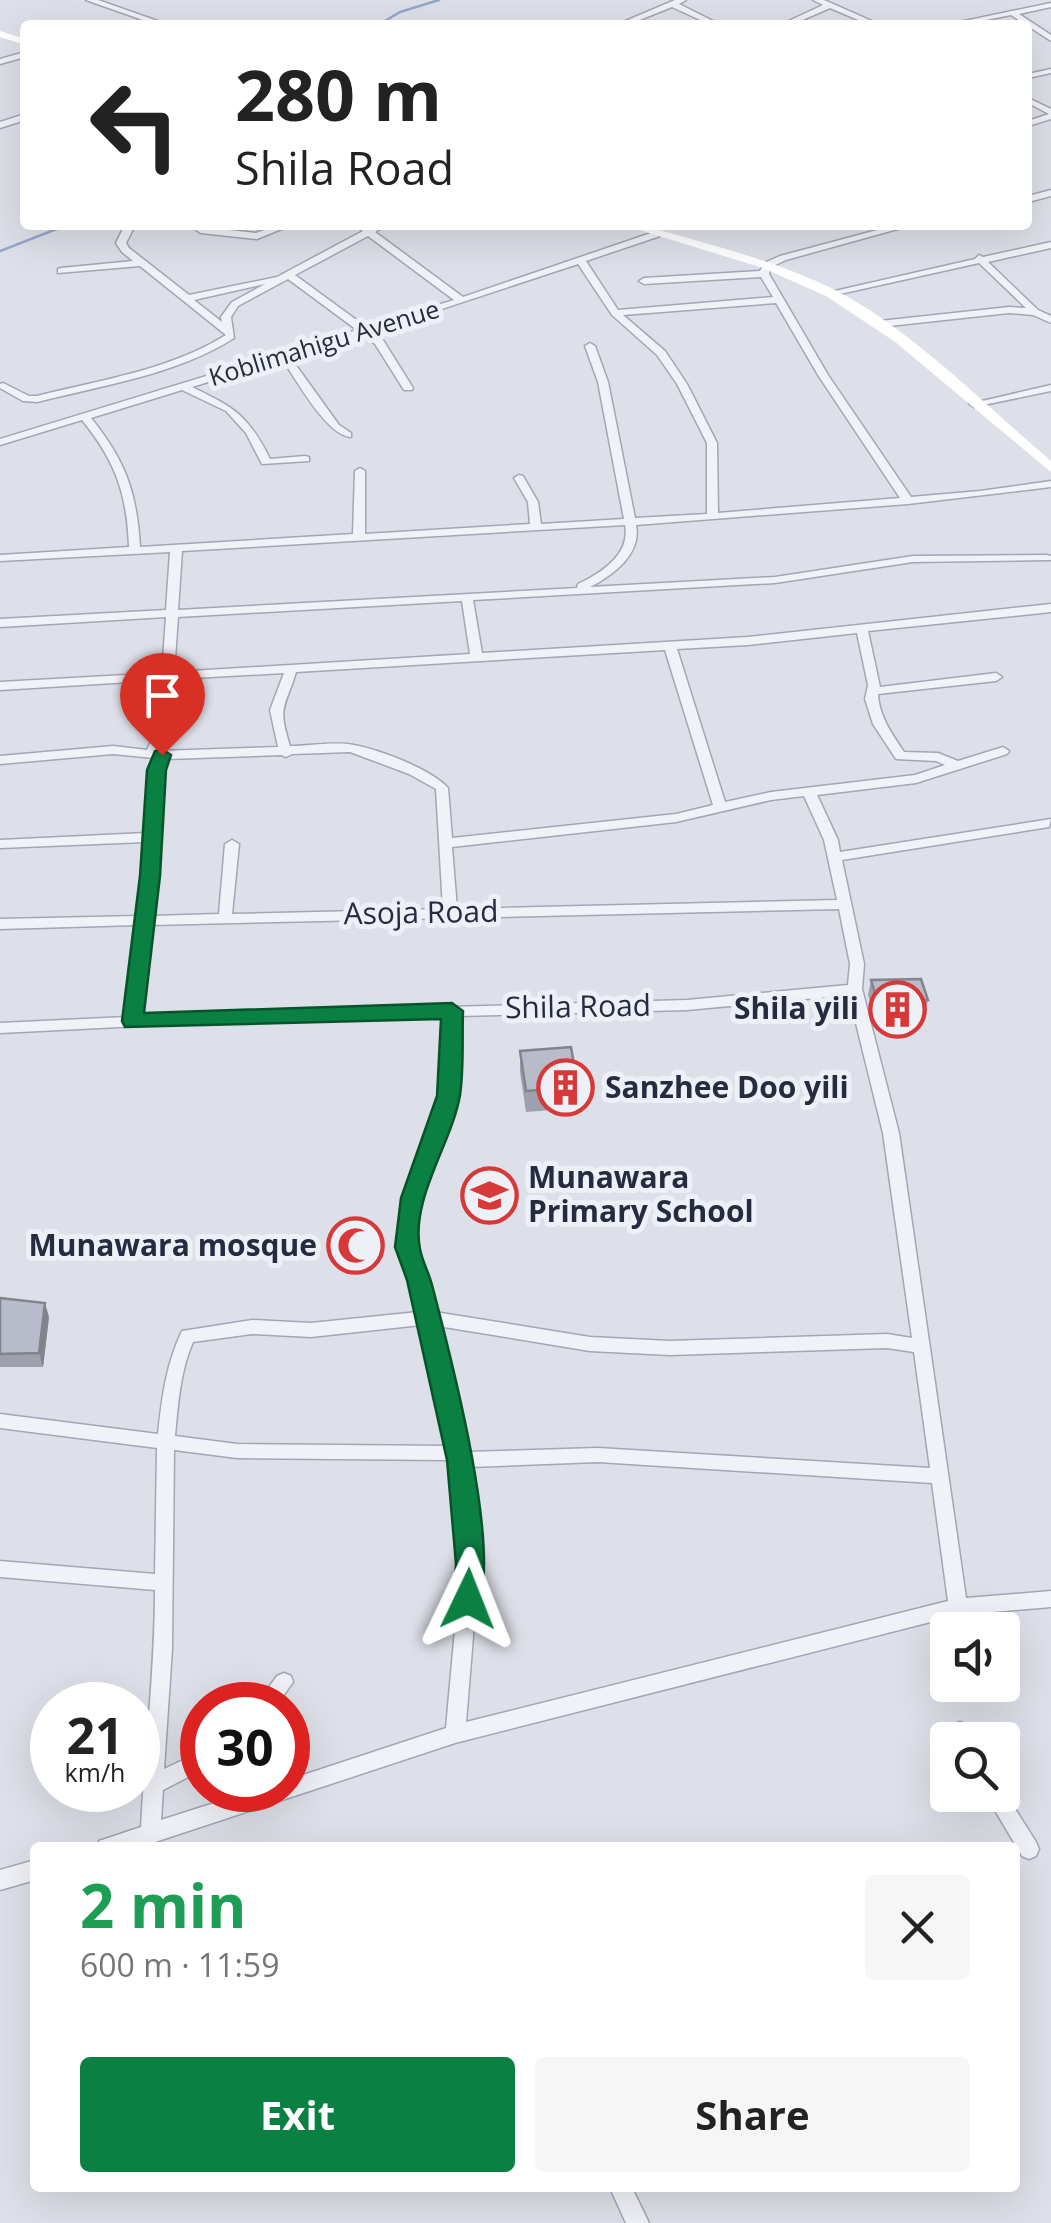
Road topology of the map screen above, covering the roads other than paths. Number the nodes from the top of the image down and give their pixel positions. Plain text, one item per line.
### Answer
1 (90, 0) edge
2 (682, 0) edge
3 (817, 0) edge
4 (672, 4) junction
5 (830, 5) junction
6 (1051, 5) edge
7 (1012, 12) junction
8 (150, 20) edge
9 (632, 20) edge
10 (706, 20) edge
11 (796, 20) edge
12 (866, 20) edge
13 (973, 20) edge
14 (1024, 20) edge
15 (128, 230) edge
16 (201, 230) dead end
17 (273, 230) edge
18 (367, 230) edge
19 (373, 230) edge
20 (639, 230) edge
21 (890, 230) edge
22 (370, 232) junction
23 (652, 236) junction
24 (1051, 245) edge
25 (979, 258) junction
26 (582, 261) junction
27 (142, 263) junction
28 (765, 270) junction
29 (61, 271) dead end
30 (286, 277) junction
31 (644, 281) dead end
32 (831, 293) junction
33 (185, 299) junction
34 (461, 300) junction
35 (776, 300) junction
36 (1035, 312) junction
37 (615, 313) junction
38 (1050, 321) edge
39 (880, 324) junction
40 (227, 330) junction
41 (360, 331) junction
42 (590, 346) dead end
43 (284, 354) junction
44 (160, 368) junction
45 (2, 386) edge
46 (185, 386) junction
47 (408, 388) dead end
48 (1051, 388) edge
49 (146, 398) junction
50 (974, 404) junction
51 (84, 417) junction
52 (347, 435) dead end
53 (0, 442) edge
54 (305, 459) dead end
55 (1051, 468) edge
56 (360, 471) dead end
57 (519, 478) dead end
58 (1051, 484) edge
59 (908, 501) junction
60 (713, 517) junction
61 (632, 521) junction
62 (536, 526) junction
63 (359, 536) junction
64 (176, 549) junction
65 (136, 552) junction
66 (0, 558) edge
67 (1048, 558) dead end
68 (574, 590) junction
69 (467, 597) junction
70 (1051, 608) edge
71 (172, 615) junction
72 (0, 622) edge
73 (862, 629) junction
74 (670, 645) junction
75 (476, 656) junction
76 (291, 668) junction
77 (168, 675) junction
78 (996, 676) dead end
79 (0, 686) edge
80 (873, 691) junction
81 (1003, 751) dead end
82 (286, 753) junction
83 (157, 754) junction
84 (0, 760) edge
85 (958, 766) junction
86 (809, 792) junction
87 (720, 807) junction
88 (1049, 823) edge
89 (151, 837) junction
90 (447, 843) junction
91 (0, 844) edge
92 (232, 844) dead end
93 (834, 856) junction
94 (842, 904) junction
95 (450, 912) junction
96 (144, 920) junction
97 (225, 920) junction
98 (0, 924) edge
99 (855, 989) junction
100 (452, 1011) junction
101 (132, 1021) junction
102 (0, 1028) edge
103 (428, 1318) junction
104 (922, 1346) junction
105 (0, 1421) edge
106 (164, 1445) junction
107 (460, 1460) junction
108 (941, 1476) junction
109 (0, 1570) edge
110 (164, 1583) junction
111 (1051, 1599) edge
112 (958, 1606) junction
113 (160, 1686) edge
114 (455, 1734) junction
115 (310, 1782) edge
116 (151, 1812) edge
117 (218, 1812) edge
118 (1007, 1812) edge
119 (151, 1834) junction
120 (125, 1842) edge
121 (1029, 1849) dead end
122 (30, 1871) edge
123 (0, 1880) edge
124 (623, 2192) edge
125 (638, 2223) edge

1 - 8 street
2 - 4 street
3 - 5 street
4 - 9 street
4 - 10 street
5 - 11 street
5 - 12 street
6 - 7 street
7 - 13 street
7 - 14 street
15 - 27 street
16 - 17 street
18 - 22 street
19 - 22 street
20 - 23 street
21 - 28 street
22 - 30 street
22 - 34 street
23 - 26 street, Koblimahigu Avenue
23 - 28 street
24 - 25 street
25 - 32 street
25 - 36 street
26 - 34 street, Koblimahigu Avenue
26 - 37 street
27 - 29 street
27 - 33 street
28 - 31 street
28 - 32 street
28 - 35 street
30 - 33 street
30 - 40 street
30 - 41 street
32 - 39 street
33 - 40 street
34 - 41 street, Koblimahigu Avenue
35 - 37 street
35 - 59 street
36 - 38 street
36 - 39 street
37 - 60 street
39 - 50 street
40 - 44 street
41 - 43 street, Koblimahigu Avenue
41 - 47 street
42 - 61 street
43 - 46 street, Koblimahigu Avenue
43 - 52 street
44 - 45 street
44 - 49 street
46 - 49 street, Koblimahigu Avenue
46 - 54 street
48 - 50 street
49 - 51 street, Koblimahigu Avenue
50 - 55 street
51 - 53 street, Koblimahigu Avenue
51 - 65 street
56 - 63 street
57 - 62 street
58 - 59 street
59 - 60 street
60 - 61 street
61 - 62 street
61 - 68 street
62 - 63 street
63 - 64 street
64 - 65 street
64 - 71 street
65 - 66 street
67 - 68 street
68 - 69 street
69 - 71 street
69 - 75 street
70 - 73 street
71 - 72 street
71 - 77 street
73 - 74 street
73 - 80 street
74 - 75 street
74 - 87 street
75 - 76 street
76 - 77 street
76 - 82 street
77 - 79 street
77 - 83 street
78 - 80 street
80 - 85 street
81 - 85 street
82 - 83 street
82 - 90 street
83 - 84 street
83 - 89 street
85 - 86 street
86 - 87 street
86 - 93 street
87 - 90 street
88 - 93 street
89 - 91 street
89 - 96 street
90 - 95 street
92 - 97 street
93 - 94 street
94 - 95 street, Asoja Road
94 - 99 street
95 - 97 street, Asoja Road
96 - 97 street, Asoja Road
96 - 98 street, Asoja Road
96 - 101 street
99 - 100 street, Shila Road
99 - 104 street
100 - 101 street, Shila Road
100 - 103 street
101 - 102 street, Shila Road
103 - 104 street
103 - 106 street
103 - 107 street
104 - 108 street
105 - 106 street
106 - 107 street
106 - 110 street
107 - 108 street
107 - 114 street
108 - 112 street
109 - 110 street
110 - 113 street
111 - 112 street
112 - 114 street
114 - 115 street
116 - 119 street
117 - 119 street
118 - 121 street
119 - 120 street
122 - 123 street
124 - 125 street

